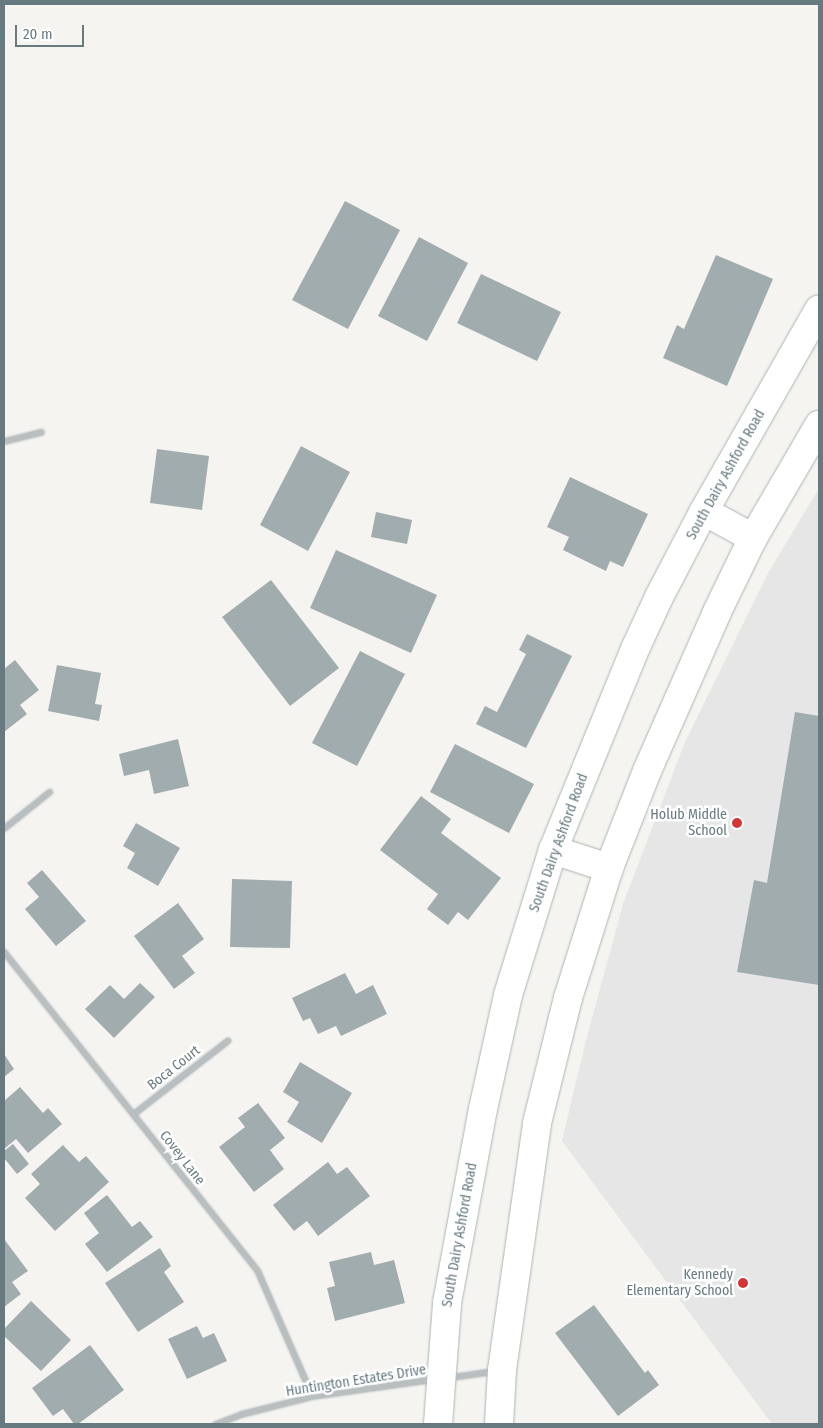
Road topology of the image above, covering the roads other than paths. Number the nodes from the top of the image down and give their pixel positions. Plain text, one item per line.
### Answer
1 (819, 309) edge
2 (819, 425) edge
3 (42, 432) dead end
4 (4, 441) edge
5 (704, 511) junction
6 (753, 538) junction
7 (49, 792) dead end
8 (4, 828) edge
9 (553, 850) junction
10 (609, 868) junction
11 (4, 952) edge
12 (228, 1040) dead end
13 (133, 1114) junction
14 (502, 1370) junction
15 (441, 1378) junction
16 (312, 1396) junction
17 (215, 1424) edge
18 (438, 1424) edge
19 (499, 1424) edge

1 - 5 main road, South Dairy Ashford Road
2 - 6 main road
3 - 4 street
5 - 6 main road
5 - 9 main road, South Dairy Ashford Road
6 - 10 main road
7 - 8 street
9 - 10 main road
9 - 15 main road, South Dairy Ashford Road
10 - 14 main road
11 - 13 street, Covey Lane
12 - 13 street, Boca Court
13 - 16 street, Covey Lane
14 - 15 street, Huntington Estates Drive
14 - 19 main road
15 - 16 street, Huntington Estates Drive
15 - 18 main road, South Dairy Ashford Road
16 - 17 street, Huntington Estates Drive

